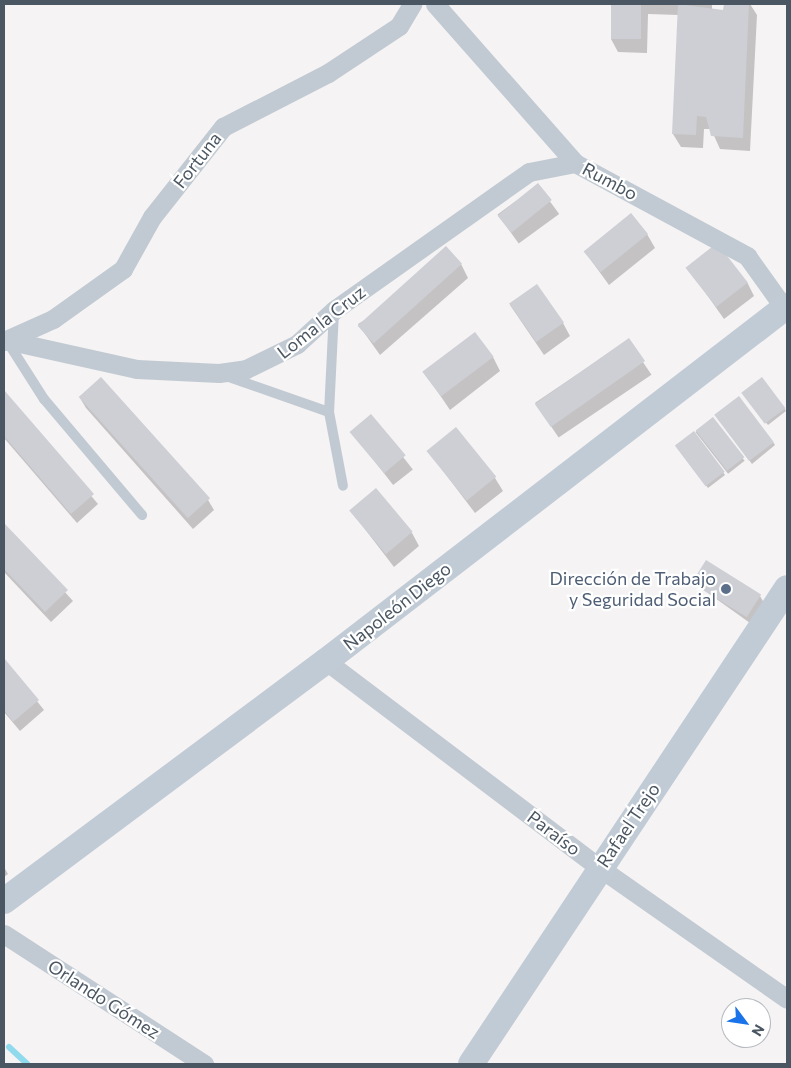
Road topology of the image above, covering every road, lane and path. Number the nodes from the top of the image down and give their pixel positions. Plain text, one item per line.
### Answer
1 (412, 4) edge
2 (435, 4) edge
3 (575, 163) junction
4 (786, 308) edge
5 (334, 310) junction
6 (5, 341) edge
7 (219, 373) junction
8 (329, 412) junction
9 (342, 486) dead end
10 (142, 515) dead end
11 (787, 588) edge
12 (326, 661) junction
13 (600, 868) junction
14 (4, 901) edge
15 (4, 934) edge
16 (787, 999) edge
17 (204, 1064) edge
18 (471, 1064) edge

1 - 6 street, Fortuna
2 - 3 street, Rumbo
3 - 4 street, Rumbo
3 - 5 street, Loma la Cruz
4 - 12 main road, Napoleón Diego
5 - 7 street, Loma la Cruz
5 - 8 lane
6 - 7 street, Loma la Cruz
6 - 10 lane
7 - 8 lane
8 - 9 lane
11 - 13 main road, Rafael Trejo
12 - 13 street, Paraíso
12 - 14 main road, Napoleón Diego
13 - 16 street, Paraíso
13 - 18 main road, Rafael Trejo
15 - 17 street, Orlando Gómez

